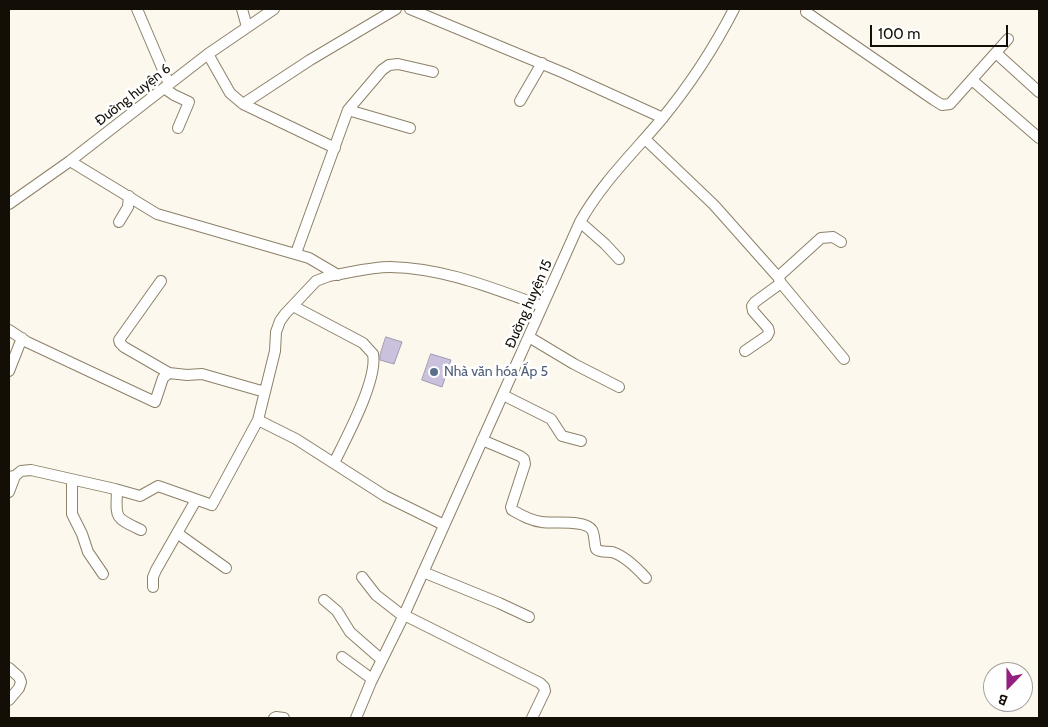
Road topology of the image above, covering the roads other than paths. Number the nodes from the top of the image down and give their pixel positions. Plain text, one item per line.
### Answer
1 (136, 9) edge
2 (242, 9) edge
3 (274, 9) edge
4 (396, 9) edge
5 (410, 9) edge
6 (734, 9) edge
7 (803, 10) edge
8 (247, 27) junction
9 (1008, 39) dead end
10 (996, 53) junction
11 (208, 54) junction
12 (542, 63) junction
13 (433, 72) dead end
14 (972, 80) junction
15 (167, 86) junction
16 (1039, 92) edge
17 (520, 101) dead end
18 (244, 104) junction
19 (348, 110) junction
20 (663, 118) junction
21 (178, 128) dead end
22 (410, 128) dead end
23 (1039, 138) edge
24 (645, 139) junction
25 (335, 148) junction
26 (70, 161) junction
27 (129, 196) junction
28 (9, 204) edge
29 (119, 222) dead end
30 (580, 222) junction
31 (841, 242) dead end
32 (296, 254) junction
33 (619, 260) dead end
34 (338, 275) junction
35 (780, 280) junction
36 (161, 281) dead end
37 (294, 306) junction
38 (542, 306) junction
39 (9, 330) edge
40 (530, 337) junction
41 (22, 338) junction
42 (745, 351) dead end
43 (844, 359) dead end
44 (9, 371) edge
45 (169, 373) junction
46 (619, 386) dead end
47 (265, 392) junction
48 (503, 395) junction
49 (258, 420) junction
50 (482, 440) junction
51 (581, 441) dead end
52 (334, 463) junction
53 (12, 477) edge
54 (72, 480) junction
55 (118, 490) junction
56 (9, 492) edge
57 (196, 500) junction
58 (444, 525) junction
59 (141, 530) dead end
60 (177, 532) junction
61 (226, 568) dead end
62 (423, 572) junction
63 (103, 574) dead end
64 (362, 577) dead end
65 (646, 578) dead end
66 (153, 587) dead end
67 (324, 600) dead end
68 (404, 616) junction
69 (529, 617) dead end
70 (342, 657) dead end
71 (382, 660) junction
72 (9, 668) edge
73 (372, 679) junction
74 (9, 700) edge
75 (274, 718) edge
76 (284, 718) edge
77 (356, 718) edge
78 (532, 718) edge

1 - 15 street
2 - 8 street
3 - 8 street, Đường huyện 6
4 - 18 street
5 - 12 street
6 - 20 street, Đường huyện 15
7 - 14 street
8 - 11 street, Đường huyện 6
9 - 10 street
10 - 14 street
10 - 16 street
11 - 15 street, Đường huyện 6
11 - 18 street
12 - 17 street
12 - 20 street
13 - 19 street
14 - 23 street
15 - 21 street
15 - 26 street, Đường huyện 6
18 - 25 street
19 - 22 street
19 - 25 street
20 - 24 street, Đường huyện 15
24 - 30 street, Đường huyện 15
24 - 35 street
25 - 32 street
26 - 27 street
26 - 28 street, Đường huyện 6
27 - 29 street
27 - 32 street
30 - 33 street
30 - 38 street, Đường huyện 15
31 - 35 street
32 - 34 street
34 - 37 street
34 - 38 street
35 - 42 street
35 - 43 street
36 - 45 street
37 - 47 street
37 - 52 street
38 - 40 street, Đường huyện 15
39 - 41 street
40 - 46 street
40 - 48 street, Đường huyện 15
41 - 44 street
41 - 45 street
45 - 47 street
47 - 49 street
48 - 50 street, Đường huyện 15
48 - 51 street
49 - 52 street
49 - 57 street
50 - 58 street, Đường huyện 15
50 - 65 street
52 - 58 street
53 - 54 street
53 - 56 street
54 - 55 street
54 - 63 street
55 - 57 street
55 - 59 street
57 - 60 street
58 - 62 street, Đường huyện 15
60 - 61 street
60 - 66 street
62 - 68 street, Đường huyện 15
62 - 69 street
64 - 68 street
67 - 71 street
68 - 71 street, Đường huyện 15
68 - 78 street
70 - 73 street
71 - 73 street, Đường huyện 15
72 - 74 street
73 - 77 street, Đường huyện 15
75 - 76 street

